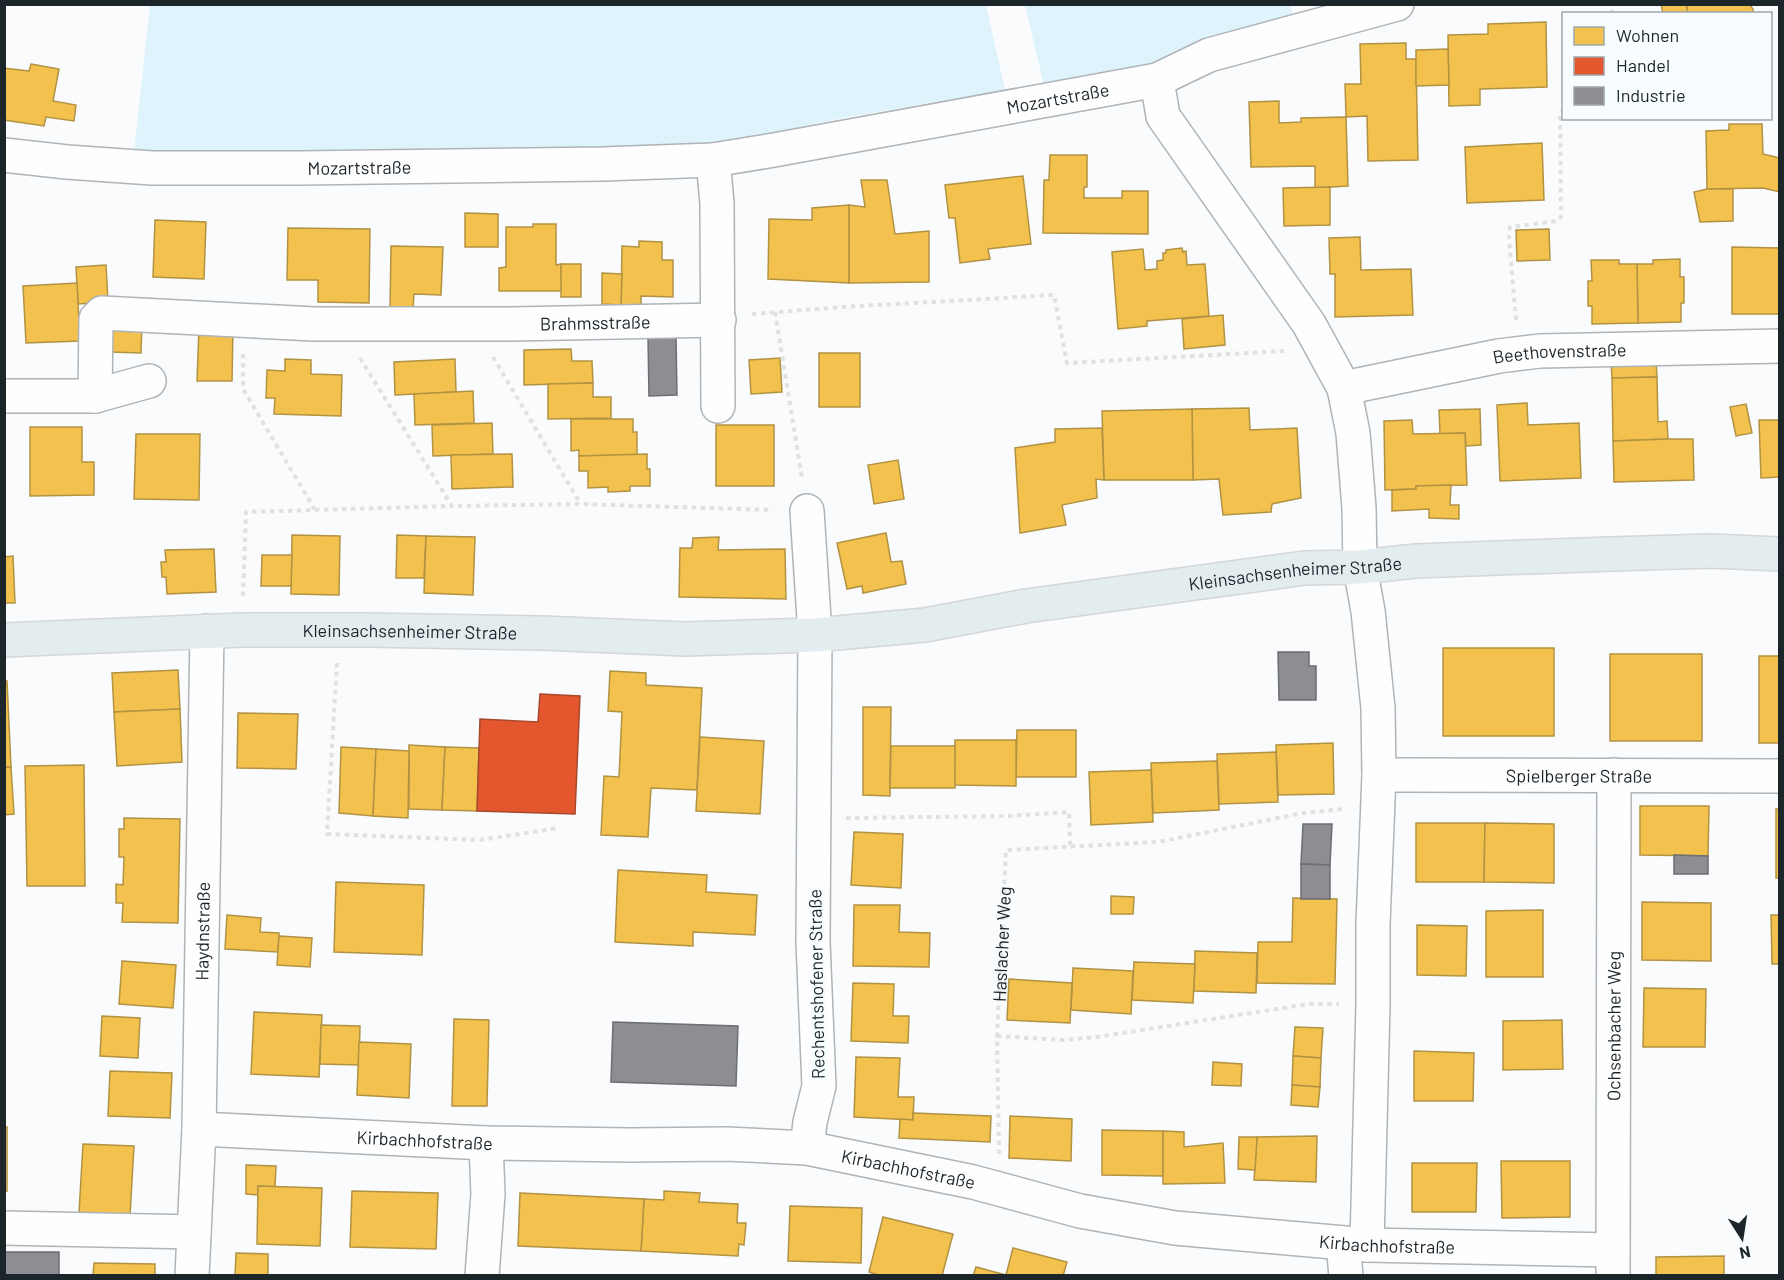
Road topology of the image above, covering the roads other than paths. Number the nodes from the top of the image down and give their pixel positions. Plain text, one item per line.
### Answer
1 (1397, 4) edge
2 (1157, 80) junction
3 (4, 155) edge
4 (713, 160) junction
5 (719, 320) junction
6 (1779, 346) edge
7 (149, 381) dead end
8 (1344, 388) junction
9 (4, 396) edge
10 (95, 396) junction
11 (718, 406) dead end
12 (807, 511) road end
13 (1779, 554) edge
14 (1360, 567) junction
15 (207, 631) junction
16 (815, 635) junction
17 (4, 640) edge
18 (1378, 775) junction
19 (1614, 776) junction
20 (1779, 777) edge
21 (199, 1129) junction
22 (486, 1143) junction
23 (807, 1148) junction
24 (4, 1228) edge
25 (194, 1232) junction
26 (1355, 1244) junction
27 (1613, 1263) edge
28 (192, 1275) edge
29 (482, 1275) edge
30 (1346, 1275) edge

1 - 2 street, Mozartstraße
2 - 4 street, Mozartstraße
2 - 8 street
3 - 4 street, Mozartstraße
4 - 5 street
5 - 10 street, Brahmsstraße
5 - 11 street
6 - 8 street, Beethovenstraße
7 - 10 street
8 - 14 street
9 - 10 street
12 - 16 street
13 - 14 main road, Kleinsachsenheimer Straße
14 - 16 main road, Kleinsachsenheimer Straße
14 - 18 street
15 - 16 main road, Kleinsachsenheimer Straße
15 - 17 main road, Kleinsachsenheimer Straße
15 - 21 street, Haydnstraße
16 - 23 street, Rechentshofener Straße
18 - 19 street, Spielberger Straße
18 - 26 street
19 - 20 street, Spielberger Straße
19 - 27 street, Ochsenbacher Weg
21 - 22 street, Kirbachhofstraße
21 - 25 street, Haydnstraße
22 - 23 street, Kirbachhofstraße
22 - 29 street
23 - 26 street, Kirbachhofstraße
24 - 25 street
25 - 28 street, Haydnstraße
26 - 27 street, Kirbachhofstraße
26 - 30 street

